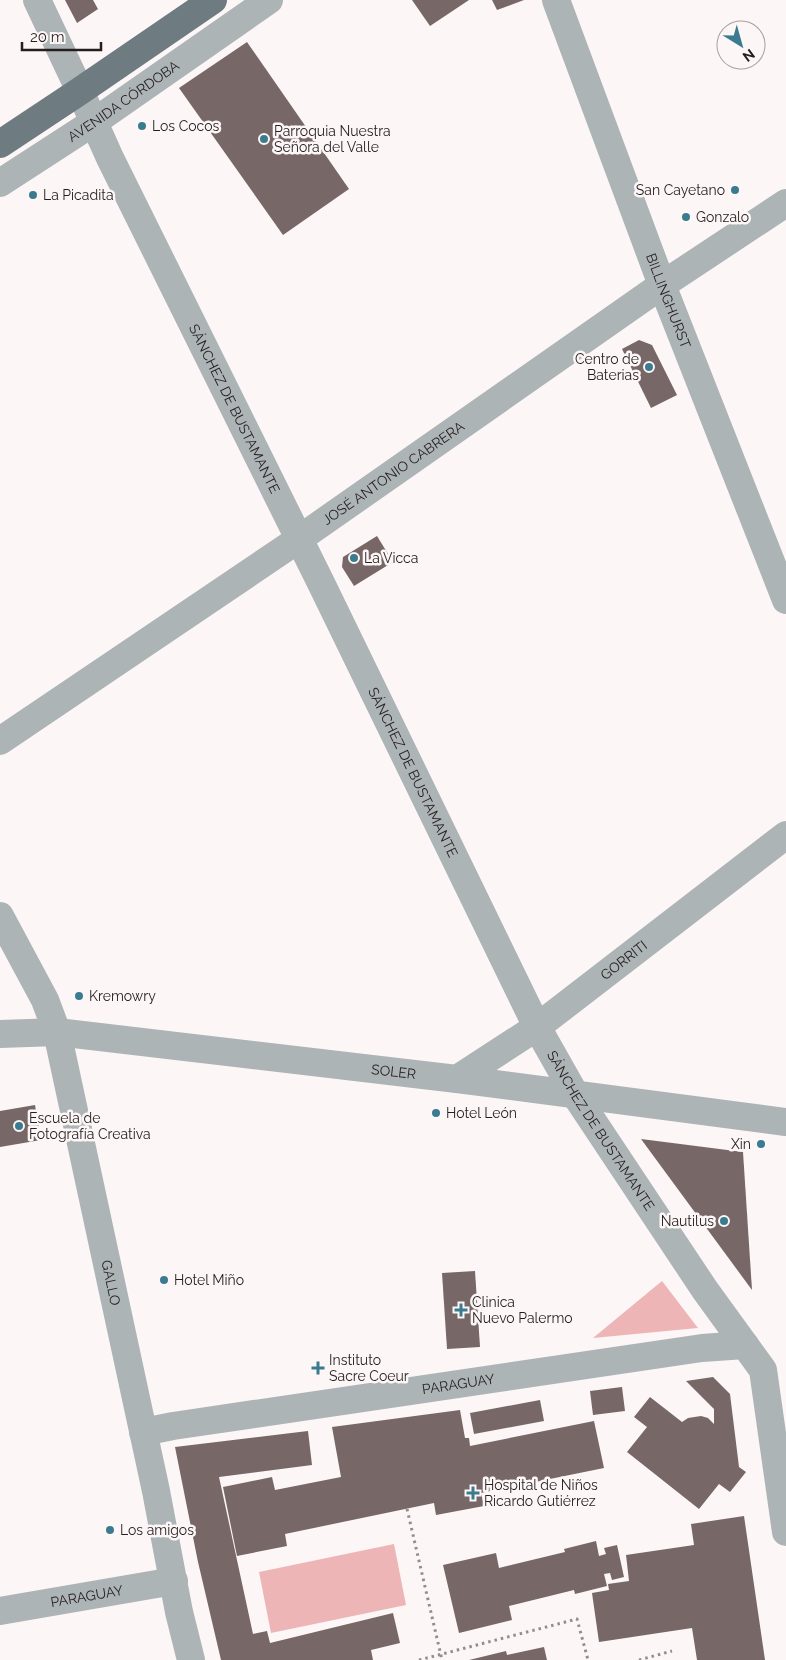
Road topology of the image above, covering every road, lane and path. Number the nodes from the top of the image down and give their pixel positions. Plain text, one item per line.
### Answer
1 (37, 0) edge
2 (213, 0) edge
3 (269, 0) edge
4 (556, 0) edge
5 (80, 91) junction
6 (94, 122) junction
7 (0, 144) edge
8 (0, 183) edge
9 (786, 203) edge
10 (662, 285) junction
11 (299, 539) junction
12 (786, 600) edge
13 (0, 740) edge
14 (786, 835) edge
15 (0, 916) edge
16 (537, 1027) junction
17 (56, 1032) junction
18 (0, 1034) edge
19 (457, 1079) junction
20 (576, 1096) junction
21 (786, 1122) edge
22 (744, 1345) junction
23 (143, 1432) junction
24 (407, 1509) dead end
25 (786, 1532) edge
26 (174, 1581) junction
27 (0, 1611) edge
28 (672, 1651) dead end
29 (440, 1654) junction
30 (191, 1660) edge
31 (419, 1660) edge
32 (442, 1660) edge
33 (588, 1660) edge
34 (639, 1660) edge

1 - 5 street, SÁNCHEZ DE BUSTAMANTE
2 - 5 main road
3 - 6 street, AVENIDA CÓRDOBA
4 - 10 street, BILLINGHURST
5 - 6 street, SÁNCHEZ DE BUSTAMANTE
5 - 7 main road
6 - 8 street, AVENIDA CÓRDOBA
6 - 11 street, SÁNCHEZ DE BUSTAMANTE
9 - 10 street, JOSÉ ANTONIO CABRERA
10 - 11 street, JOSÉ ANTONIO CABRERA
10 - 12 street, BILLINGHURST
11 - 13 street, JOSÉ ANTONIO CABRERA
11 - 16 street, SÁNCHEZ DE BUSTAMANTE
14 - 16 street, GORRITI
15 - 17 street, GALLO
16 - 19 street, GORRITI
16 - 20 street, SÁNCHEZ DE BUSTAMANTE
17 - 18 street, SOLER
17 - 19 street, SOLER
17 - 23 street, GALLO
19 - 20 street, SOLER
20 - 21 street, SOLER
20 - 22 street, SÁNCHEZ DE BUSTAMANTE
22 - 23 street, PARAGUAY
22 - 25 street, SÁNCHEZ DE BUSTAMANTE
23 - 26 street, GALLO
24 - 29 path
26 - 27 street, PARAGUAY
26 - 30 street, GALLO
28 - 34 path
29 - 31 path
29 - 32 path
29 - 33 path

